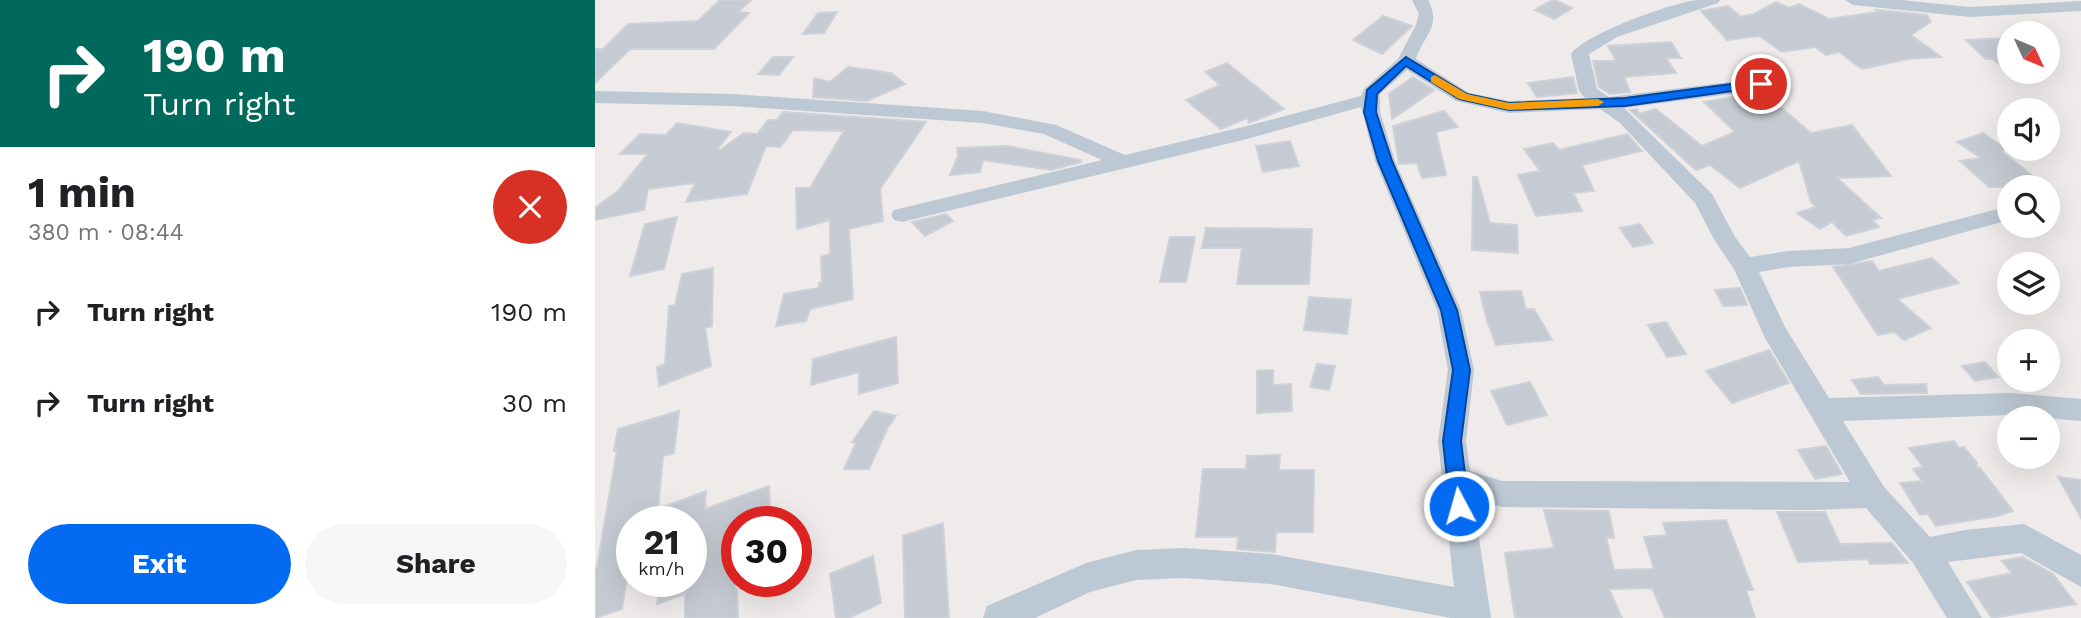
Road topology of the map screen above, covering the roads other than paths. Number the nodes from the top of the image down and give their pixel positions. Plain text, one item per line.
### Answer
1 (1420, 0) edge
2 (1712, 0) edge
3 (1853, 0) edge
4 (1967, 6) edge
5 (2081, 6) edge
6 (1406, 61) junction
7 (1761, 84) dead end
8 (595, 97) edge
9 (1369, 100) junction
10 (1604, 102) junction
11 (1122, 161) junction
12 (902, 215) dead end
13 (1997, 216) edge
14 (1744, 266) junction
15 (1821, 410) junction
16 (2081, 410) edge
17 (1457, 480) junction
18 (1873, 495) junction
19 (1924, 552) junction
20 (2081, 572) edge
21 (1474, 612) edge
22 (999, 618) edge
23 (1966, 618) edge

1 - 6 street
2 - 10 street
3 - 4 street
4 - 5 street
6 - 9 street
6 - 10 street
7 - 10 street
8 - 11 street
9 - 11 street
9 - 17 street
10 - 14 street
11 - 12 street
13 - 14 street
14 - 15 street
15 - 16 street
15 - 18 street
17 - 18 street
17 - 21 street
18 - 19 street
19 - 20 street
19 - 23 street
21 - 22 street

